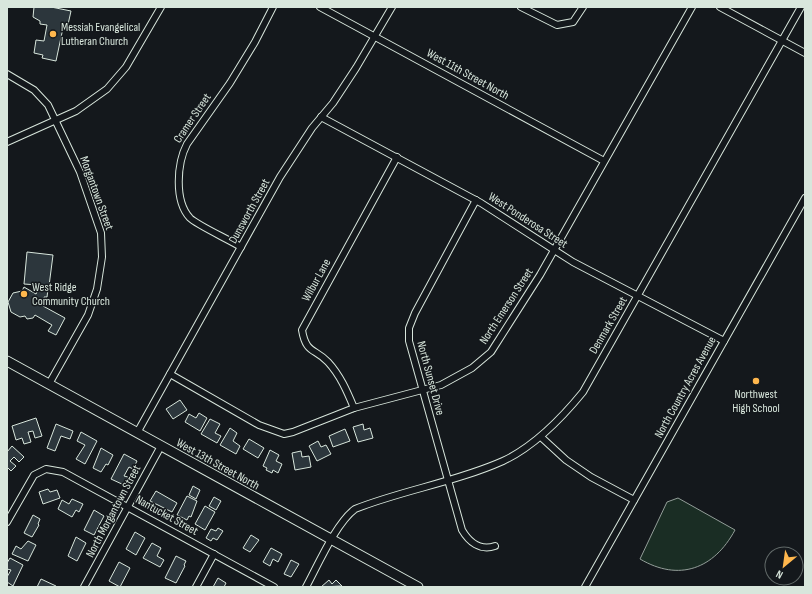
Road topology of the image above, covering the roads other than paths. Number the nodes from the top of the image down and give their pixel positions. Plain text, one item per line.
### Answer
1 (161, 7) edge
2 (273, 7) edge
3 (320, 7) edge
4 (392, 7) edge
5 (521, 7) edge
6 (583, 7) edge
7 (692, 7) edge
8 (720, 7) edge
9 (801, 7) edge
10 (375, 36) junction
11 (782, 40) junction
12 (805, 53) edge
13 (7, 74) edge
14 (321, 116) junction
15 (55, 120) junction
16 (7, 142) edge
17 (397, 156) junction
18 (604, 162) junction
19 (805, 198) edge
20 (476, 200) junction
21 (241, 247) junction
22 (554, 250) junction
23 (637, 296) junction
24 (724, 341) junction
25 (7, 361) edge
26 (170, 374) junction
27 (49, 384) junction
28 (423, 390) junction
29 (354, 408) junction
30 (137, 433) junction
31 (541, 436) junction
32 (161, 446) junction
33 (448, 479) junction
34 (634, 500) junction
35 (128, 506) junction
36 (7, 522) edge
37 (332, 540) junction
38 (495, 546) dead end
39 (214, 554) junction
40 (84, 587) edge
41 (196, 587) edge
42 (274, 587) edge
43 (306, 587) edge
44 (418, 587) edge
45 (585, 587) edge

1 - 15 street
2 - 21 street, Cramer Street
3 - 10 street, West 11th Street North
4 - 10 street, Dunsworth Street
5 - 6 street
7 - 18 street, North Emerson Street
8 - 11 street
9 - 11 street, Denmark Street
10 - 14 street, Dunsworth Street
10 - 18 street, West 11th Street North
11 - 12 street
11 - 23 street, Denmark Street
13 - 15 street, Morgantown Street
14 - 17 street, West Ponderosa Street
14 - 21 street, Dunsworth Street
15 - 16 street
15 - 27 street, Morgantown Street
17 - 20 street, West Ponderosa Street
17 - 29 street, Wilbur Lane
18 - 22 street, North Emerson Street
19 - 24 street, North Country Acres Avenue
20 - 22 street, West Ponderosa Street
20 - 28 street, North Sunset Drive
21 - 26 street, Dunsworth Street
22 - 23 street, West Ponderosa Street
22 - 28 street, North Emerson Street
23 - 24 street, West Ponderosa Street
23 - 31 street, Denmark Street
24 - 34 street, North Country Acres Avenue
25 - 27 street, West 13th Street North
26 - 29 street, North Emerson Street
26 - 30 street, Dunsworth Street
27 - 30 street, West 13th Street North
28 - 29 street, North Emerson Street
28 - 33 street, North Sunset Drive
30 - 32 street, West 13th Street North
31 - 33 street, Denmark Street
31 - 34 street
32 - 35 street, North Morgantown Street
32 - 37 street, West 13th Street North
33 - 37 street, Denmark Street
33 - 38 street, North Sunset Drive
34 - 45 street, North Country Acres Avenue
35 - 36 street, Nantucket Street
35 - 39 street, Nantucket Street
35 - 40 street, North Morgantown Street
37 - 43 street, Denmark Street
37 - 44 street, West 13th Street North
39 - 41 street
39 - 42 street, Nantucket Street

